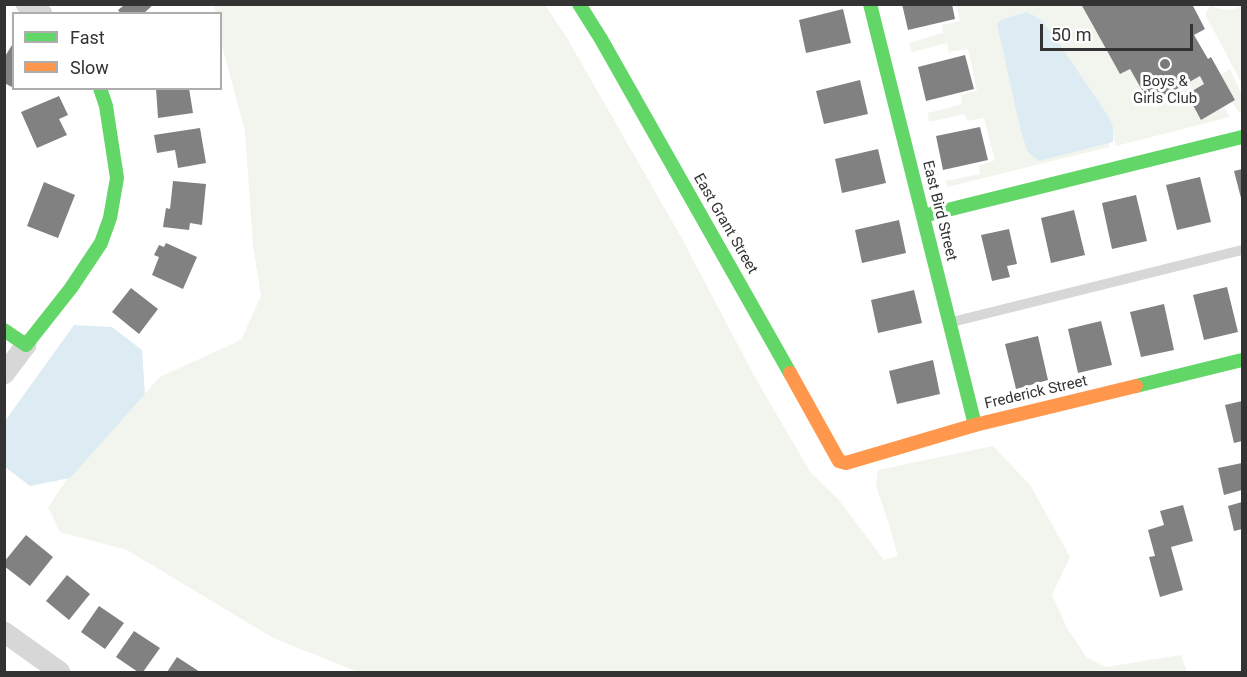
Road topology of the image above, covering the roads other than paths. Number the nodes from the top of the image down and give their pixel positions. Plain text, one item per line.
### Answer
1 (26, 4) edge
2 (579, 4) edge
3 (870, 4) edge
4 (39, 12) edge
5 (101, 90) edge
6 (1242, 137) edge
7 (923, 216) junction
8 (1242, 250) edge
9 (950, 322) junction
10 (4, 330) edge
11 (26, 345) junction
12 (1242, 360) edge
13 (4, 374) edge
14 (975, 424) junction
15 (839, 461) joint
16 (4, 632) edge
17 (60, 672) edge

1 - 4 street
2 - 15 street, East Grant Street
3 - 7 street, East Bird Street
5 - 11 street
6 - 7 street
7 - 9 street, East Bird Street
8 - 9 lane
9 - 14 street, East Bird Street
10 - 11 street
11 - 13 street
12 - 14 street, Frederick Street
14 - 15 street, Frederick Street
16 - 17 street

